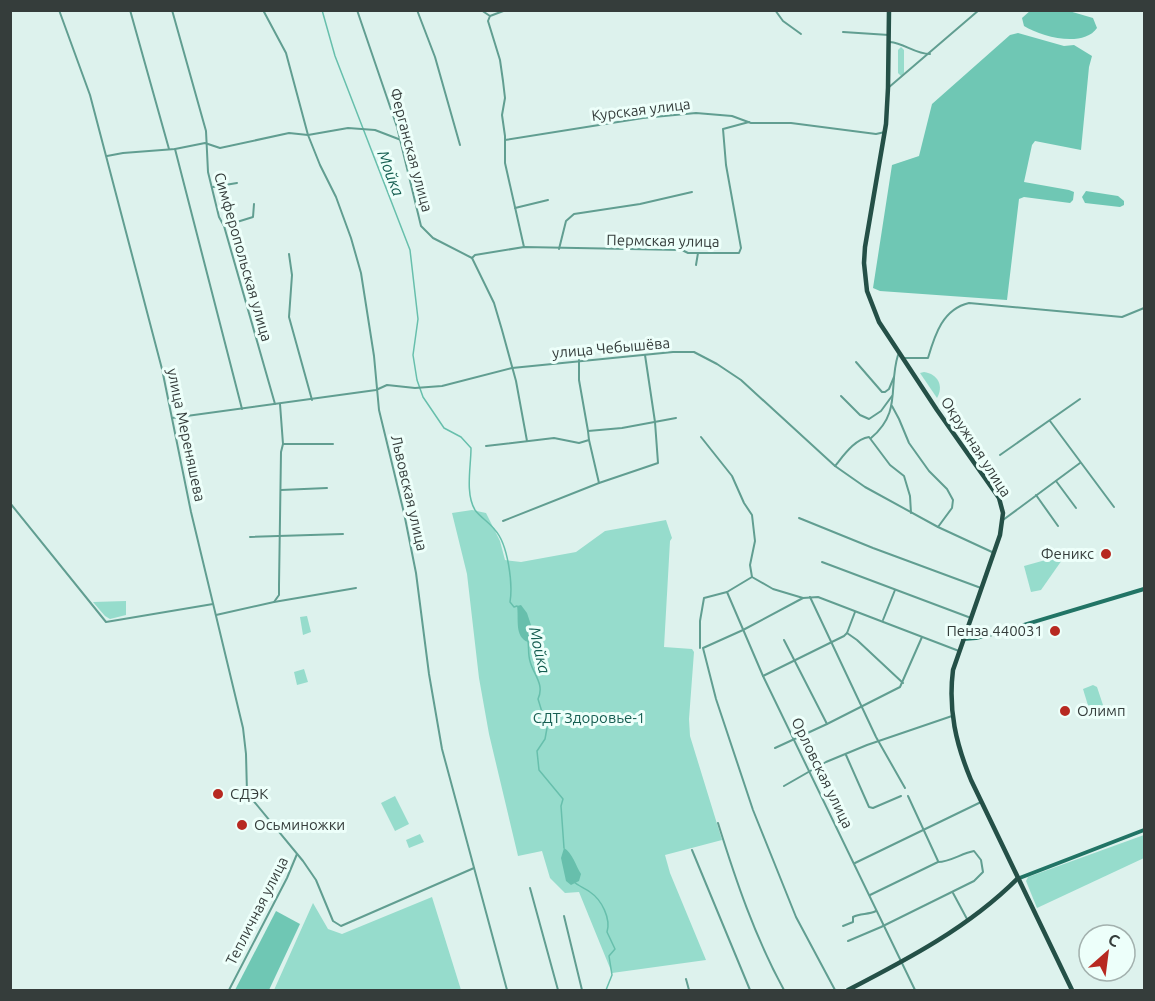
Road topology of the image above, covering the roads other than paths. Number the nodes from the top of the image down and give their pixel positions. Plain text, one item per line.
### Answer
1 (60, 10) edge
2 (130, 10) edge
3 (172, 10) edge
4 (263, 10) edge
5 (357, 10) edge
6 (417, 10) edge
7 (481, 10) edge
8 (506, 10) edge
9 (775, 10) edge
10 (889, 10) edge
11 (979, 10) edge
12 (490, 16) junction
13 (843, 32) dead end
14 (801, 34) dead end
15 (889, 35) junction
16 (889, 42) junction
17 (916, 52) junction
18 (930, 54) junction
19 (918, 64) junction
20 (888, 88) junction
21 (749, 122) junction
22 (885, 132) junction
23 (308, 135) junction
24 (401, 140) junction
25 (505, 140) junction
26 (205, 143) junction
27 (460, 145) dead end
28 (170, 149) junction
29 (175, 149) junction
30 (107, 156) junction
31 (237, 183) dead end
32 (213, 187) junction
33 (692, 192) dead end
34 (548, 200) dead end
35 (254, 204) dead end
36 (515, 208) junction
37 (224, 226) junction
38 (524, 247) junction
39 (560, 249) junction
40 (698, 253) junction
41 (289, 254) dead end
42 (472, 258) junction
43 (696, 265) dead end
44 (1144, 308) edge
45 (899, 353) junction
46 (645, 355) junction
47 (903, 358) junction
48 (579, 360) junction
49 (856, 362) dead end
50 (512, 368) junction
51 (895, 375) junction
52 (376, 390) junction
53 (893, 394) junction
54 (841, 396) dead end
55 (1080, 399) dead end
56 (312, 400) junction
57 (274, 404) junction
58 (280, 404) junction
59 (892, 406) junction
60 (242, 409) junction
61 (172, 418) junction
62 (676, 418) dead end
63 (1050, 421) junction
64 (655, 422) junction
65 (588, 431) junction
66 (701, 437) dead end
67 (871, 438) junction
68 (589, 440) junction
69 (527, 441) junction
70 (283, 444) junction
71 (333, 444) dead end
72 (486, 446) dead end
73 (1000, 455) dead end
74 (1080, 463) junction
75 (835, 466) junction
76 (1056, 481) junction
77 (599, 483) junction
78 (327, 488) dead end
79 (281, 490) junction
80 (1036, 495) junction
81 (10, 503) edge
82 (1114, 507) dead end
83 (1076, 508) dead end
84 (911, 513) junction
85 (799, 518) dead end
86 (1003, 520) junction
87 (503, 521) dead end
88 (1058, 526) dead end
89 (938, 527) junction
90 (343, 534) dead end
91 (280, 536) junction
92 (250, 537) dead end
93 (993, 553) junction
94 (822, 562) dead end
95 (752, 577) junction
96 (356, 588) dead end
97 (981, 588) junction
98 (895, 590) junction
99 (1144, 590) edge
100 (727, 592) junction
101 (810, 597) junction
102 (803, 598) junction
103 (274, 602) junction
104 (213, 604) junction
105 (855, 611) junction
106 (216, 615) junction
107 (970, 618) junction
108 (882, 621) junction
109 (743, 630) junction
110 (847, 633) junction
111 (922, 637) junction
112 (963, 639) junction
113 (784, 640) dead end
114 (831, 642) junction
115 (702, 648) junction
116 (959, 651) junction
117 (795, 661) junction
118 (763, 676) junction
119 (903, 683) junction
120 (861, 707) junction
121 (952, 716) junction
122 (827, 724) junction
123 (794, 740) junction
124 (878, 741) junction
125 (775, 747) dead end
126 (846, 755) junction
127 (810, 772) junction
128 (784, 786) dead end
129 (905, 788) dead end
130 (908, 795) dead end
131 (901, 796) dead end
132 (981, 802) junction
133 (718, 823) dead end
134 (923, 830) junction
135 (1144, 830) edge
136 (692, 850) dead end
137 (297, 854) junction
138 (938, 862) junction
139 (855, 863) junction
140 (474, 868) junction
141 (1017, 879) junction
142 (530, 888) dead end
143 (953, 892) junction
144 (870, 895) junction
145 (877, 910) junction
146 (564, 916) dead end
147 (968, 921) junction
148 (884, 924) junction
149 (843, 926) dead end
150 (848, 941) dead end
151 (901, 962) junction
152 (686, 979) dead end
153 (861, 987) edge
154 (229, 990) edge
155 (507, 990) edge
156 (558, 990) edge
157 (582, 990) edge
158 (689, 990) edge
159 (750, 990) edge
160 (783, 990) edge
161 (835, 990) edge
162 (848, 990) edge
163 (915, 990) edge
164 (1072, 990) edge

1 - 30 street, улица Мереняшева
2 - 28 street
3 - 26 street, Симферопольская улица
4 - 23 street, Львовская улица
5 - 24 street, Ферганская улица
6 - 27 street
7 - 12 street
8 - 12 street
9 - 14 street
10 - 15 main road, Окружная улица
11 - 18 street
12 - 25 street
13 - 15 street
15 - 16 main road, Окружная улица
16 - 17 street
16 - 20 main road, Окружная улица
17 - 18 street
17 - 19 street
18 - 19 street
19 - 20 street
20 - 22 main road, Окружная улица
21 - 22 street, Курская улица
21 - 25 street, Курская улица
21 - 40 street, Пермская улица
22 - 45 main road, Окружная улица
23 - 24 street
23 - 26 street
23 - 52 street, Львовская улица
24 - 42 street, Ферганская улица
25 - 36 street
26 - 29 street
26 - 32 street, Симферопольская улица
28 - 29 street
28 - 30 street
29 - 60 street
30 - 61 street, улица Мереняшева
31 - 32 street
32 - 37 street, Симферопольская улица
33 - 39 street
34 - 36 street
35 - 37 street
36 - 38 street
37 - 57 street, Симферопольская улица
38 - 39 street, Пермская улица
38 - 42 street, Пермская улица
39 - 40 street, Пермская улица
40 - 43 street
41 - 56 street
42 - 50 street
44 - 47 street
45 - 47 main road, Окружная улица
45 - 51 street
46 - 48 street, улица Чебышёва
46 - 64 street
46 - 75 street, улица Чебышёва
47 - 86 main road, Окружная улица
48 - 50 street, улица Чебышёва
48 - 65 street
49 - 51 street
50 - 52 street, улица Чебышёва
50 - 69 street
51 - 53 street
52 - 56 street, улица Чебышёва
52 - 140 street, Львовская улица
53 - 54 street
53 - 59 street
55 - 63 street
56 - 58 street, улица Чебышёва
57 - 58 street, улица Чебышёва
57 - 60 street, улица Чебышёва
58 - 70 street
59 - 67 street
59 - 89 street
60 - 61 street, улица Чебышёва
61 - 104 street, улица Мереняшева
62 - 64 street
63 - 73 street
63 - 74 street
64 - 65 street
64 - 77 street
65 - 68 street
66 - 95 street
67 - 75 street
67 - 84 street
68 - 69 street
68 - 77 street
69 - 72 street
70 - 71 street
70 - 79 street
74 - 76 street
74 - 82 street
75 - 84 street, улица Чебышёва
76 - 80 street
76 - 83 street
77 - 87 street
78 - 79 street
79 - 91 street
80 - 86 street
80 - 88 street
81 - 104 street
84 - 89 street, улица Чебышёва
85 - 97 street
86 - 93 main road, Окружная улица
89 - 93 street, улица Чебышёва
90 - 91 street
91 - 92 street
91 - 103 street
93 - 97 main road, Окружная улица
94 - 98 street
95 - 100 street
95 - 102 street
96 - 103 street
97 - 107 main road, Окружная улица
98 - 107 street
98 - 108 street
99 - 112 main road
100 - 109 street, Орловская улица
100 - 115 street
101 - 102 street
101 - 105 street
101 - 114 street
102 - 109 street
103 - 106 street
104 - 106 street, улица Мереняшева
105 - 108 street
105 - 110 street
106 - 137 street, улица Мереняшева
107 - 112 main road, Окружная улица
108 - 111 street
109 - 115 street
109 - 118 street, Орловская улица
110 - 114 street
110 - 119 street
111 - 116 street
111 - 119 street
112 - 116 main road, Окружная улица
113 - 117 street
114 - 117 street
114 - 120 street
115 - 161 street
116 - 121 main road, Окружная улица
117 - 118 street
117 - 122 street
118 - 123 street, Орловская улица
119 - 120 street
120 - 122 street
120 - 124 street
121 - 124 street
121 - 132 main road, Окружная улица
122 - 123 street
123 - 125 street
123 - 127 street, Орловская улица
124 - 126 street
124 - 129 street
126 - 127 street
126 - 131 street
127 - 128 street
127 - 139 street, Орловская улица
130 - 134 street
132 - 134 street
132 - 141 main road, Окружная улица
133 - 160 street
134 - 138 street
134 - 139 street
135 - 141 main road
136 - 159 street
137 - 140 street, Тепличная улица
137 - 154 street, Тепличная улица
138 - 143 street
138 - 144 street
139 - 144 street, Орловская улица
140 - 155 street, Львовская улица
141 - 147 main road
141 - 164 main road, Окружная улица
142 - 156 street
143 - 147 street
143 - 148 street
144 - 145 street, Орловская улица
145 - 148 street, Орловская улица
145 - 149 street
146 - 157 street
147 - 151 main road
148 - 150 street
148 - 151 street, Орловская улица
151 - 153 main road
151 - 163 street, Орловская улица
152 - 158 street
153 - 162 main road

